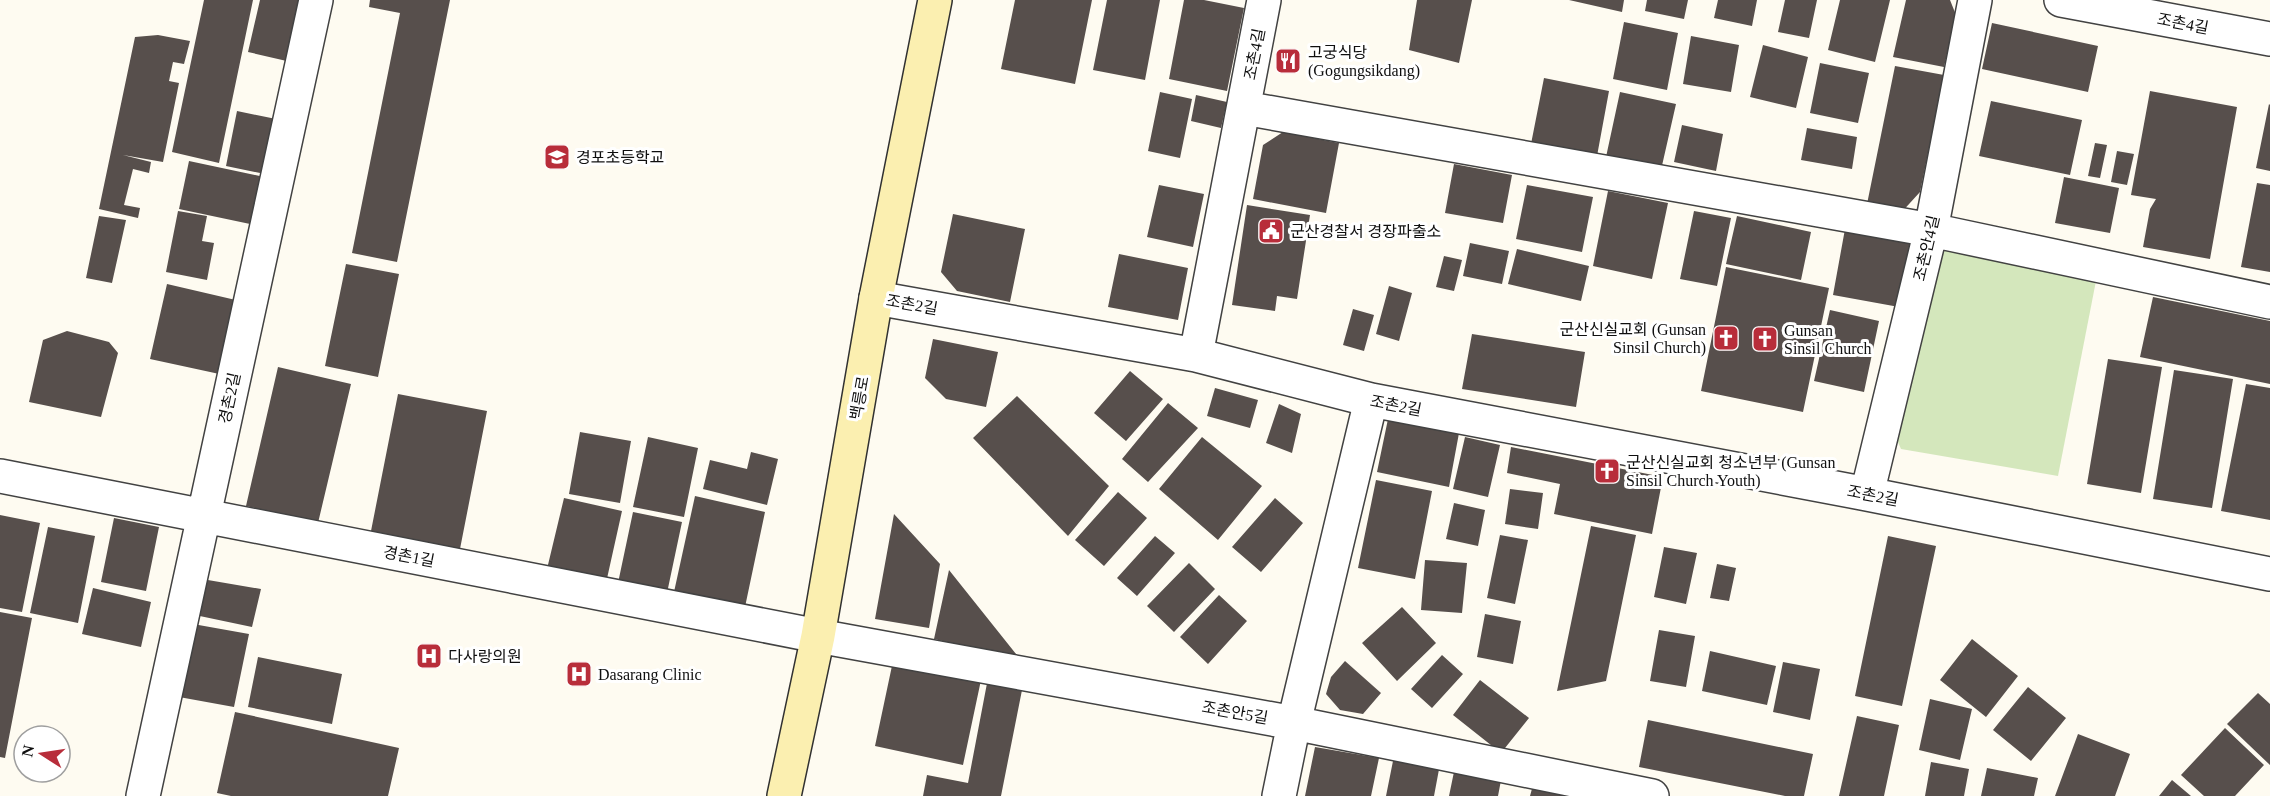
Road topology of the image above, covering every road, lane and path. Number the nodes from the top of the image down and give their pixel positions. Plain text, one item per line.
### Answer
1 (316, 0) edge
2 (935, 0) edge
3 (1264, 0) edge
4 (1976, 0) edge
5 (2061, 0) edge
6 (2270, 39) edge
7 (1244, 108) junction
8 (1931, 230) junction
9 (876, 298) junction
10 (2270, 302) edge
11 (1196, 356) junction
12 (1371, 400) junction
13 (0, 476) edge
14 (1867, 494) junction
15 (203, 517) junction
16 (2270, 574) edge
17 (818, 636) junction
18 (1294, 723) junction
19 (143, 796) edge
20 (784, 796) edge
21 (1279, 796) edge
22 (1652, 796) edge

1 - 15 street, 경촌2길
2 - 9 street, 백릉로
3 - 7 street, 조촌4길
4 - 8 street, 조촌안4길
5 - 6 street, 조촌4길
7 - 8 street
7 - 11 street
8 - 10 street
8 - 14 street, 조촌안4길
9 - 11 street, 조촌2길
9 - 17 street, 백릉로
11 - 12 street, 조촌2길
12 - 14 street, 조촌2길
12 - 18 street
13 - 15 street, 경촌1길
14 - 16 street, 조촌2길
15 - 17 street, 경촌1길
15 - 19 street, 경촌2길
17 - 18 street, 조촌안5길
17 - 20 street, 백릉로
18 - 21 street
18 - 22 street, 조촌안5길

